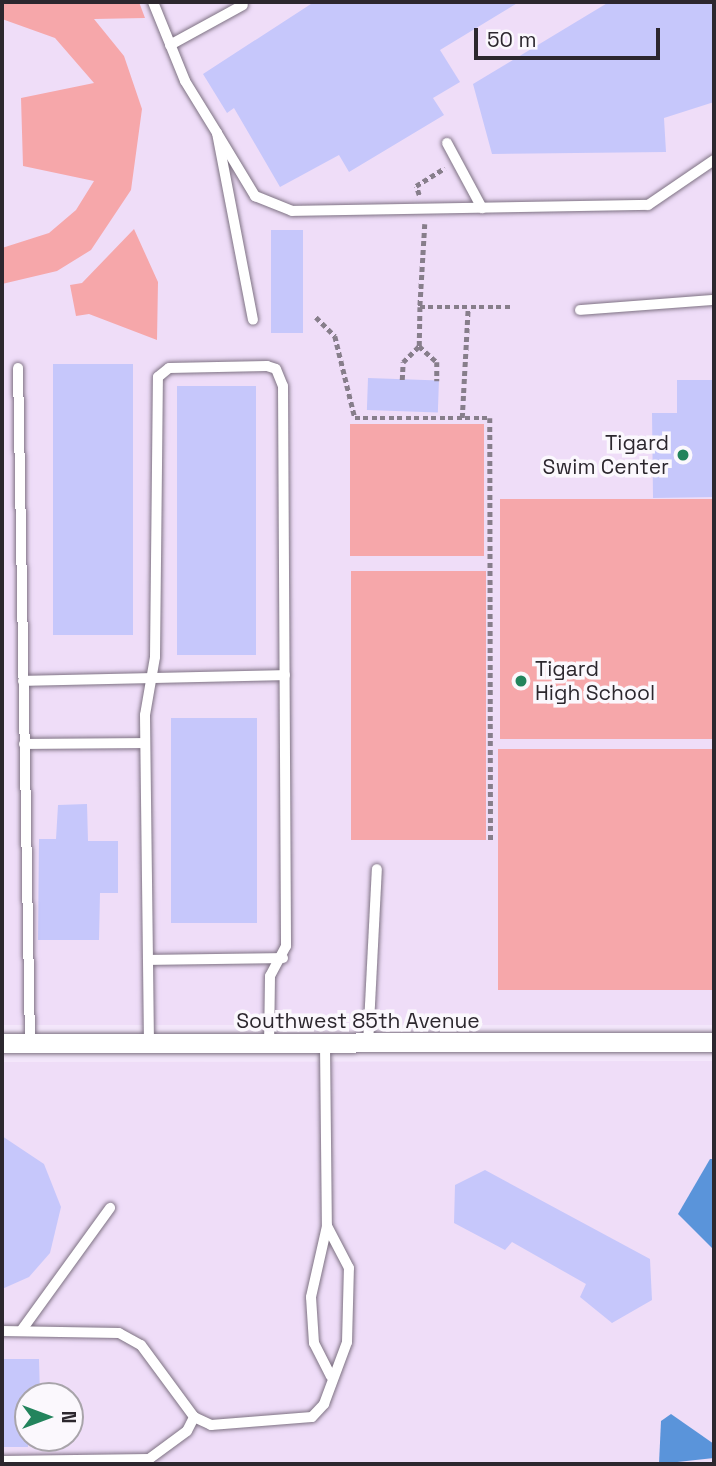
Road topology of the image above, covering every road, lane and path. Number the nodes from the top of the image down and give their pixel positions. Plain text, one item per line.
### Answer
1 (153, 2) edge
2 (243, 5) dead end
3 (170, 45) junction
4 (217, 133) junction
5 (447, 143) dead end
6 (714, 160) edge
7 (456, 161) junction
8 (482, 208) junction
9 (423, 209) junction
10 (714, 300) edge
11 (420, 307) junction
12 (511, 307) dead end
13 (468, 308) junction
14 (580, 310) dead end
15 (316, 317) dead end
16 (253, 320) dead end
17 (419, 346) junction
18 (18, 369) dead end
19 (402, 380) dead end
20 (437, 381) dead end
21 (462, 418) junction
22 (285, 675) junction
23 (152, 678) junction
24 (23, 681) junction
25 (145, 743) junction
26 (24, 744) junction
27 (491, 842) dead end
28 (377, 869) dead end
29 (283, 958) junction
30 (148, 960) junction
31 (714, 1042) edge
32 (2, 1044) edge
33 (30, 1044) junction
34 (149, 1044) junction
35 (269, 1044) junction
36 (325, 1045) junction
37 (368, 1045) junction
38 (110, 1208) dead end
39 (327, 1226) junction
40 (2, 1331) edge
41 (21, 1331) junction
42 (331, 1376) junction
43 (194, 1417) junction
44 (2, 1461) edge
45 (100, 1464) edge

1 - 3 lane
2 - 3 lane
3 - 4 lane
4 - 9 lane
4 - 16 lane
5 - 7 lane
6 - 8 lane
7 - 8 lane
7 - 9 path
8 - 9 lane
9 - 11 path
10 - 14 lane
11 - 13 path
11 - 17 path
12 - 13 path
13 - 21 path
15 - 21 path
17 - 19 path
17 - 20 path
18 - 24 lane
21 - 27 path
22 - 23 lane
22 - 23 lane
22 - 29 lane
23 - 24 lane
23 - 25 lane
24 - 26 lane
25 - 26 lane
25 - 30 lane
26 - 33 lane
28 - 37 lane
29 - 30 lane
29 - 35 lane
30 - 34 lane
31 - 37 street, Southwest 85th Avenue
32 - 33 street, Southwest 85th Avenue
33 - 34 street, Southwest 85th Avenue
34 - 35 street, Southwest 85th Avenue
35 - 36 street, Southwest 85th Avenue
36 - 37 street, Southwest 85th Avenue
36 - 39 lane
38 - 41 lane
39 - 42 lane
39 - 42 lane
40 - 41 lane
41 - 43 lane
42 - 43 lane
43 - 45 lane
44 - 45 lane

